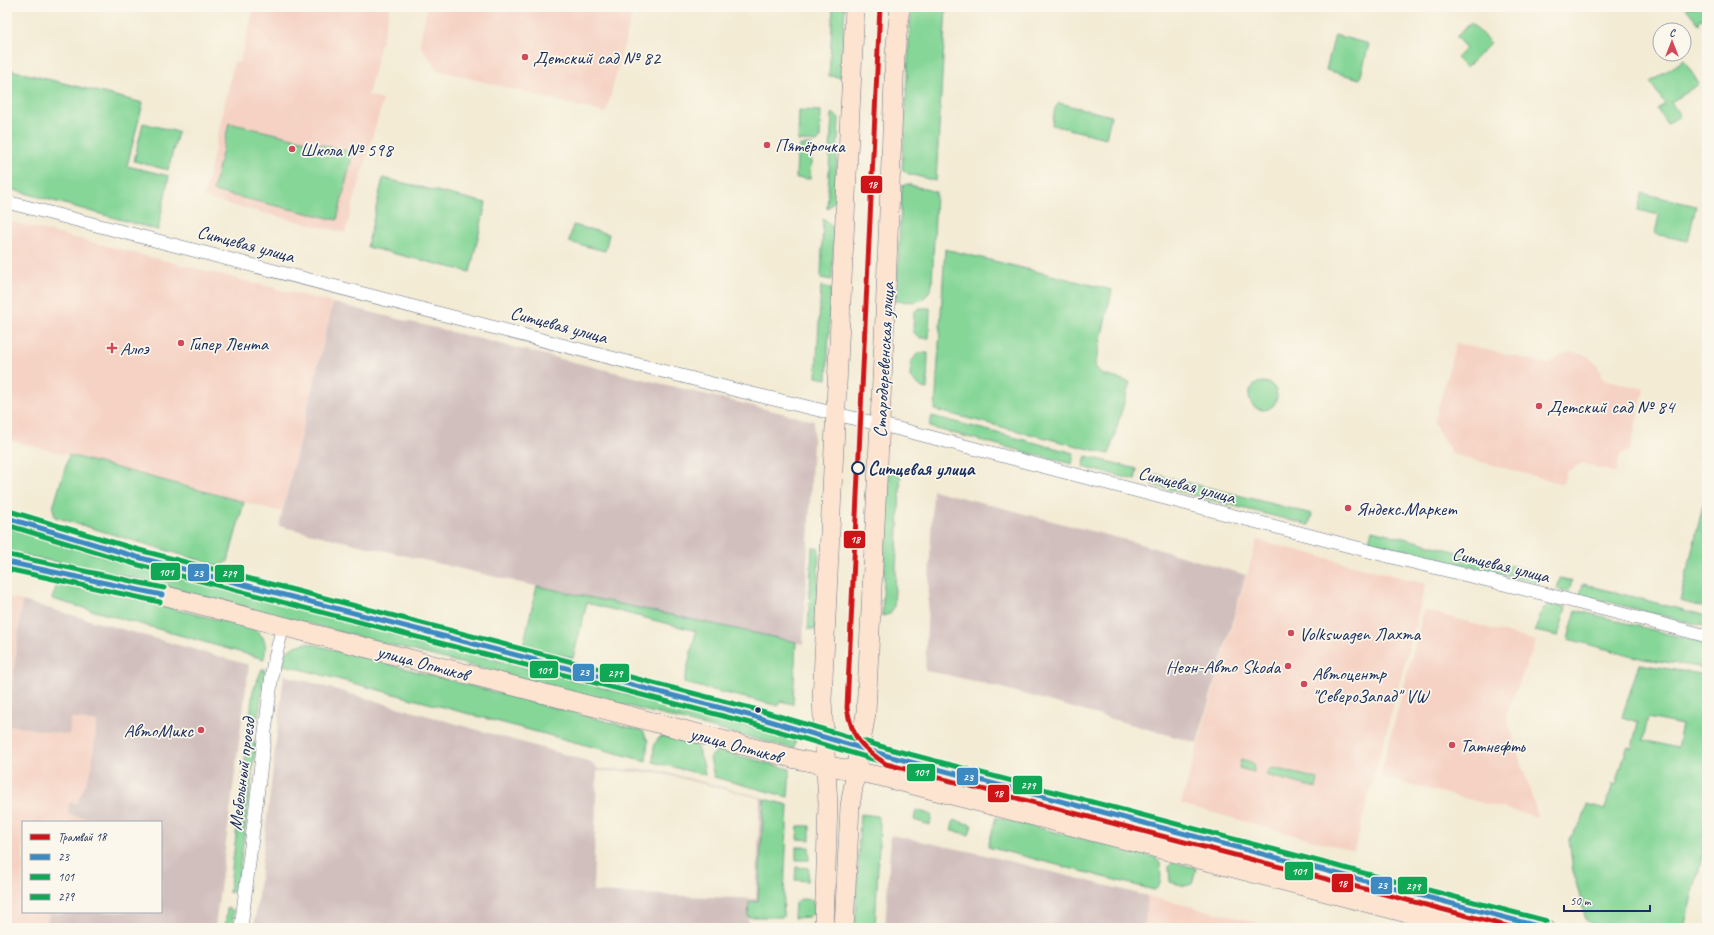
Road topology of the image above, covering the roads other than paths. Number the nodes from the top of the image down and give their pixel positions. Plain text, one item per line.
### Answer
1 (855, 7) edge
2 (900, 7) edge
3 (7, 202) edge
4 (835, 414) junction
5 (879, 425) junction
6 (7, 518) edge
7 (7, 562) edge
8 (282, 626) junction
9 (1707, 636) edge
10 (824, 736) junction
11 (860, 748) junction
12 (826, 766) junction
13 (856, 772) junction
14 (241, 928) edge
15 (824, 928) edge
16 (844, 928) edge
17 (1465, 928) edge
18 (1545, 928) edge

1 - 4 main road
2 - 5 main road, Стародеревенская улица
3 - 4 street, Ситцевая улица
4 - 5 street, Ситцевая улица
4 - 10 main road
5 - 9 street, Ситцевая улица
5 - 11 main road, Стародеревенская улица
6 - 10 main road, улица Оптиков
7 - 8 main road, улица Оптиков
8 - 12 main road, улица Оптиков
8 - 14 street, Мебельный проезд
10 - 11 main road, улица Оптиков
10 - 12 main road
11 - 13 main road, Стародеревенская улица
11 - 18 main road, улица Оптиков
12 - 13 main road, улица Оптиков
12 - 15 main road
13 - 16 main road, Стародеревенская улица
13 - 17 main road, улица Оптиков

